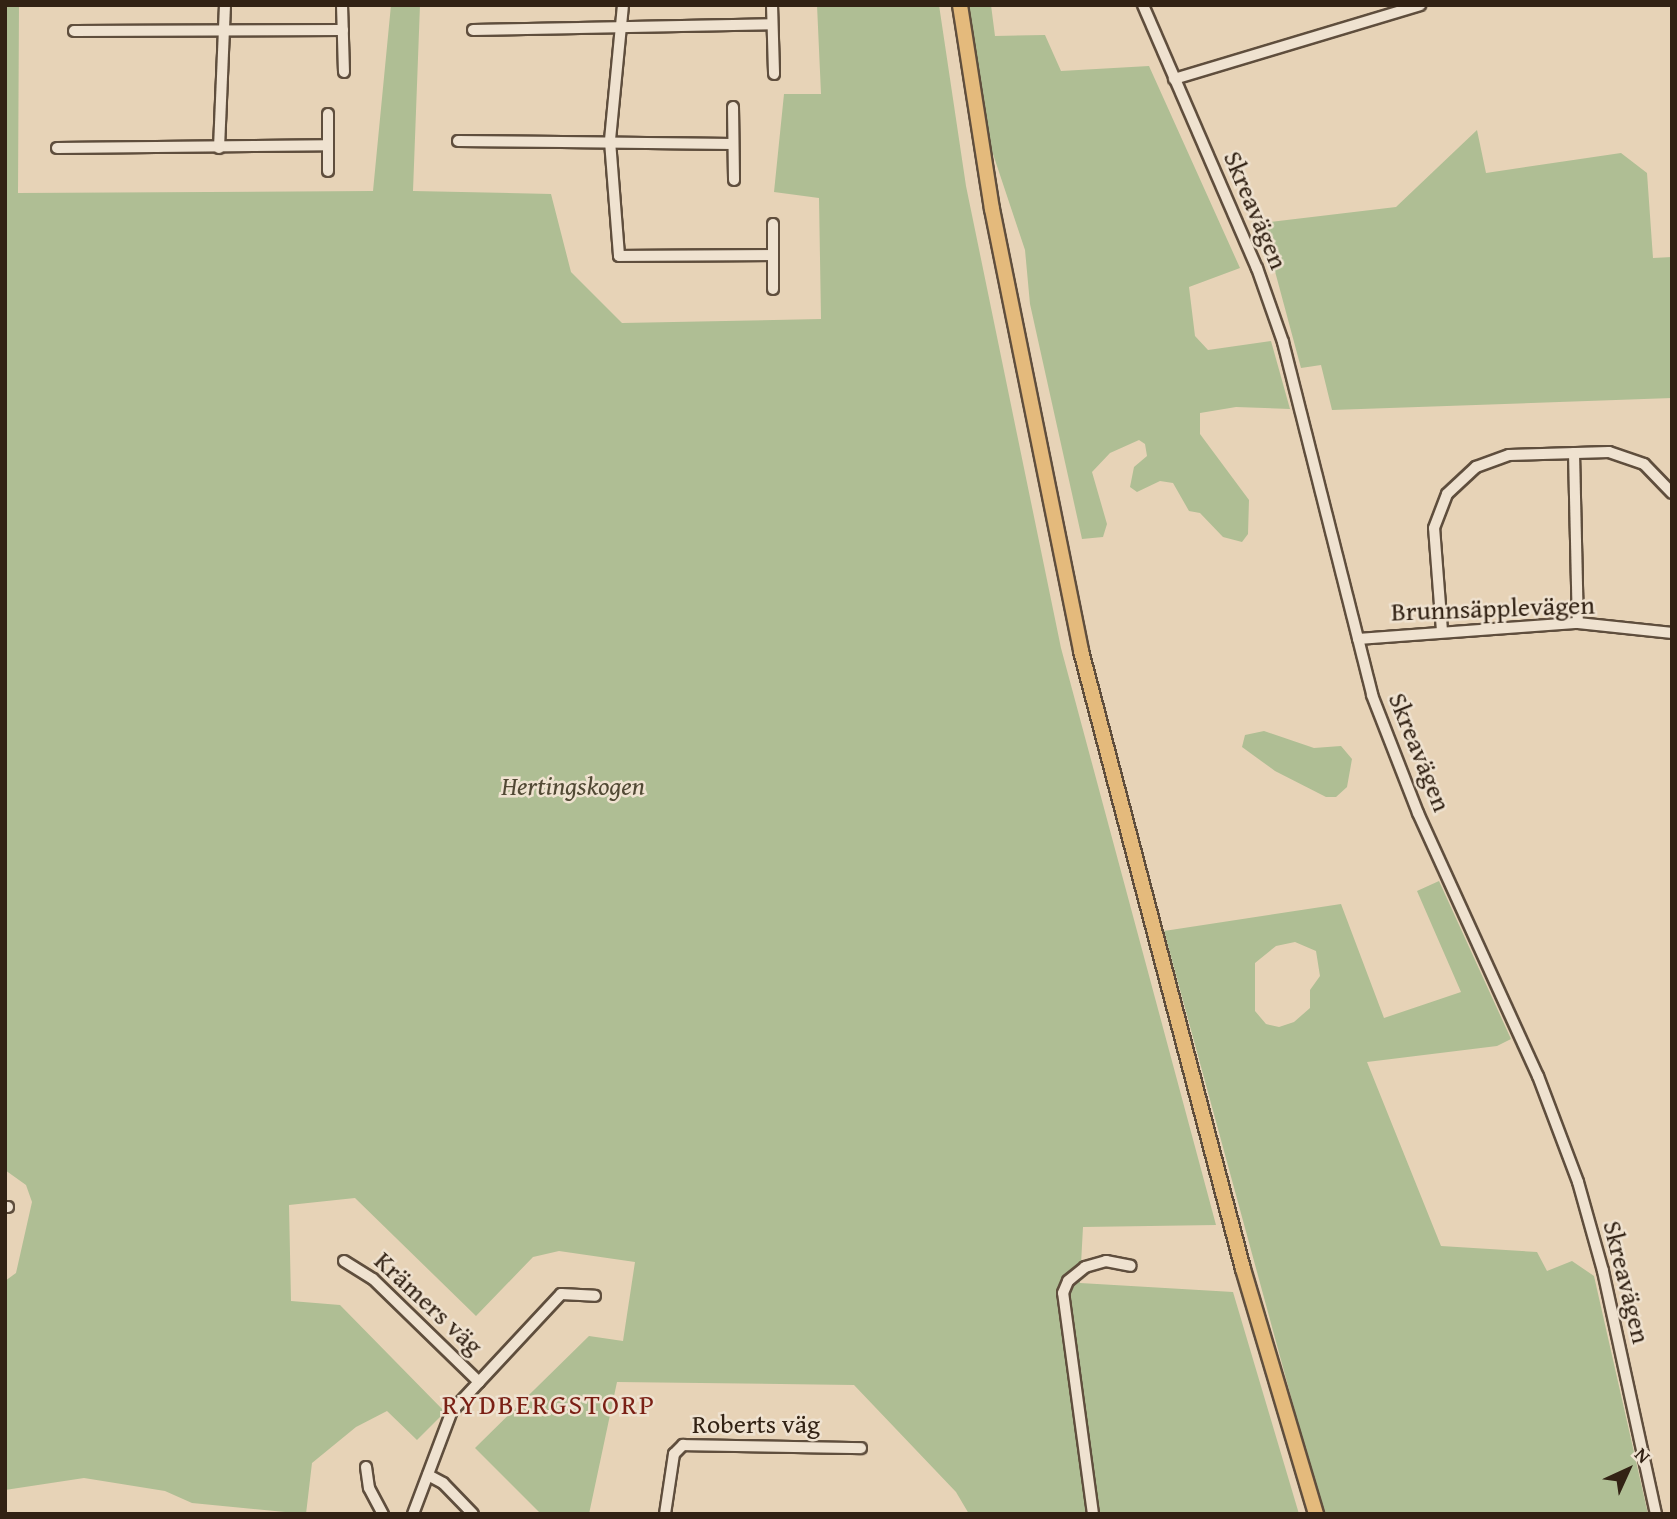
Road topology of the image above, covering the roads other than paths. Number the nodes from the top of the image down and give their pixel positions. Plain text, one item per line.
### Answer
1 (225, 5) edge
2 (342, 5) edge
3 (623, 5) edge
4 (772, 5) edge
5 (960, 5) edge
6 (1143, 5) edge
7 (1420, 5) edge
8 (772, 24) junction
9 (623, 25) junction
10 (74, 30) dead end
11 (343, 30) junction
12 (473, 30) dead end
13 (224, 31) junction
14 (344, 72) dead end
15 (774, 74) dead end
16 (1174, 79) junction
17 (733, 107) dead end
18 (327, 114) dead end
19 (458, 141) dead end
20 (610, 141) junction
21 (733, 144) junction
22 (328, 145) junction
23 (57, 148) dead end
24 (219, 148) junction
25 (328, 171) dead end
26 (733, 180) dead end
27 (773, 224) dead end
28 (772, 255) junction
29 (773, 289) dead end
30 (1574, 453) junction
31 (1672, 493) edge
32 (1578, 623) junction
33 (1442, 631) junction
34 (1672, 633) edge
35 (1358, 639) junction
36 (344, 1261) dead end
37 (1131, 1266) dead end
38 (595, 1296) dead end
39 (479, 1382) junction
40 (861, 1448) dead end
41 (366, 1467) dead end
42 (428, 1475) junction
43 (383, 1514) edge
44 (413, 1514) edge
45 (474, 1514) edge
46 (664, 1514) edge
47 (1093, 1514) edge
48 (1316, 1514) edge
49 (1657, 1514) edge

1 - 13 street
2 - 11 street
3 - 9 street
4 - 8 street
5 - 48 main road
6 - 16 street, Skreavägen
7 - 16 street
8 - 9 street
8 - 15 street
9 - 12 street
9 - 20 street
10 - 13 street
11 - 13 street
11 - 14 street
13 - 24 street
16 - 35 street, Skreavägen
17 - 21 street
18 - 22 street
19 - 20 street
20 - 21 street
20 - 28 street
21 - 26 street
22 - 24 street
22 - 25 street
23 - 24 street
27 - 28 street
28 - 29 street
30 - 31 street
30 - 32 street
30 - 33 street
32 - 33 street, Brunnsäpplevägen
32 - 34 street, Brunnsäpplevägen
33 - 35 street, Brunnsäpplevägen
35 - 49 street, Skreavägen
36 - 39 street, Krämers väg
37 - 47 street
38 - 39 street
39 - 42 street
40 - 46 street, Roberts väg
41 - 43 street
42 - 44 street
42 - 45 street

